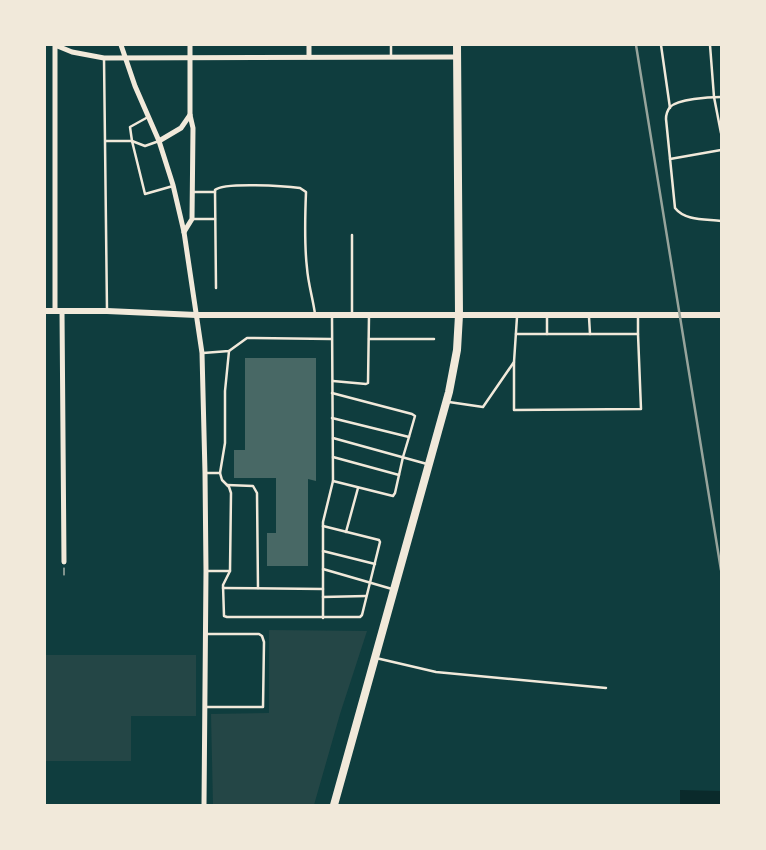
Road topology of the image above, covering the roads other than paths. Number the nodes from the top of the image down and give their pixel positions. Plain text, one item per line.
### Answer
1 (54, 45) edge
2 (120, 45) edge
3 (190, 45) edge
4 (309, 45) edge
5 (391, 45) edge
6 (457, 45) edge
7 (661, 45) edge
8 (710, 45) edge
9 (309, 57) junction
10 (391, 57) junction
11 (458, 57) junction
12 (104, 58) junction
13 (124, 58) junction
14 (190, 58) junction
15 (714, 97) junction
16 (721, 97) edge
17 (670, 108) junction
18 (190, 115) junction
19 (148, 117) junction
20 (721, 133) edge
21 (106, 141) junction
22 (132, 141) junction
23 (159, 141) junction
24 (721, 150) edge
25 (670, 159) junction
26 (173, 186) junction
27 (193, 192) junction
28 (215, 192) junction
29 (192, 219) junction
30 (215, 219) junction
31 (721, 221) edge
32 (184, 232) junction
33 (352, 235) dead end
34 (216, 288) dead end
35 (45, 311) edge
36 (55, 311) junction
37 (62, 311) junction
38 (107, 311) junction
39 (315, 314) junction
40 (332, 314) junction
41 (196, 315) junction
42 (352, 315) junction
43 (369, 315) junction
44 (459, 315) junction
45 (721, 315) edge
46 (517, 316) junction
47 (547, 316) junction
48 (589, 316) junction
49 (638, 316) junction
50 (516, 334) junction
51 (547, 334) junction
52 (590, 334) junction
53 (638, 334) junction
54 (434, 338) dead end
55 (332, 339) junction
56 (369, 339) junction
57 (229, 351) junction
58 (202, 353) junction
59 (514, 362) junction
60 (332, 381) junction
61 (332, 393) junction
62 (446, 402) junction
63 (332, 418) junction
64 (333, 437) junction
65 (409, 437) junction
66 (333, 457) junction
67 (403, 457) junction
68 (428, 464) junction
69 (206, 473) junction
70 (220, 473) junction
71 (399, 475) junction
72 (333, 481) junction
73 (227, 485) junction
74 (358, 488) junction
75 (323, 526) junction
76 (346, 532) junction
77 (323, 551) junction
78 (64, 562) dead end
79 (374, 564) junction
80 (323, 569) junction
81 (206, 571) junction
82 (230, 571) junction
83 (369, 583) junction
84 (223, 588) junction
85 (258, 588) junction
86 (323, 589) junction
87 (394, 590) junction
88 (323, 596) junction
89 (366, 596) junction
90 (323, 618) junction
91 (205, 634) junction
92 (374, 658) junction
93 (606, 688) dead end
94 (204, 707) junction
95 (204, 805) edge
96 (334, 805) edge

1 - 12 street
1 - 36 street
2 - 13 street
3 - 14 street
4 - 9 street
5 - 10 lane
6 - 11 main road
7 - 17 lane
8 - 15 lane
9 - 10 street
9 - 14 street
10 - 11 street
11 - 44 main road
12 - 13 street
12 - 21 lane
13 - 14 street
13 - 19 street
14 - 18 street
15 - 16 lane
15 - 17 lane
15 - 20 lane
17 - 25 lane
18 - 23 street
18 - 27 street
19 - 22 lane
19 - 23 street
21 - 22 lane
21 - 38 lane
22 - 23 lane
22 - 26 lane
23 - 26 street
24 - 25 lane
25 - 31 lane
26 - 32 street
27 - 28 lane
27 - 29 street
28 - 30 lane
28 - 39 lane
29 - 30 lane
29 - 32 street
30 - 34 lane
32 - 41 street
33 - 42 lane
35 - 36 street
36 - 37 street
37 - 38 street
37 - 78 street
38 - 41 street
39 - 40 street
39 - 41 street
40 - 42 street
40 - 55 lane
41 - 58 street
42 - 43 street
43 - 44 street
43 - 56 lane
44 - 46 street
44 - 62 main road
45 - 49 street
46 - 47 street
46 - 50 lane
47 - 48 street
47 - 51 lane
48 - 49 street
48 - 52 lane
49 - 53 lane
50 - 51 lane
50 - 59 lane
51 - 52 lane
52 - 53 lane
53 - 59 lane
54 - 56 lane
55 - 57 lane
55 - 60 lane
56 - 60 lane
57 - 58 lane
57 - 70 lane
58 - 69 street
59 - 62 lane
60 - 61 lane
61 - 63 lane
61 - 65 lane
62 - 68 main road
63 - 64 lane
63 - 65 lane
64 - 66 lane
64 - 67 lane
65 - 67 lane
66 - 71 lane
66 - 72 lane
67 - 68 lane
67 - 71 lane
68 - 87 main road
69 - 70 lane
69 - 81 street
70 - 73 lane
71 - 74 lane
72 - 74 lane
72 - 75 lane
73 - 82 lane
73 - 85 lane
74 - 76 lane
75 - 76 lane
75 - 77 lane
76 - 79 lane
77 - 79 lane
77 - 80 lane
79 - 83 lane
80 - 83 lane
80 - 86 lane
81 - 82 lane
81 - 91 street
82 - 84 lane
83 - 87 lane
83 - 89 lane
84 - 85 lane
84 - 90 lane
85 - 86 lane
86 - 88 lane
87 - 92 main road
88 - 89 lane
88 - 90 lane
89 - 90 lane
91 - 94 street
91 - 94 lane
92 - 93 lane
92 - 96 main road
94 - 95 street

